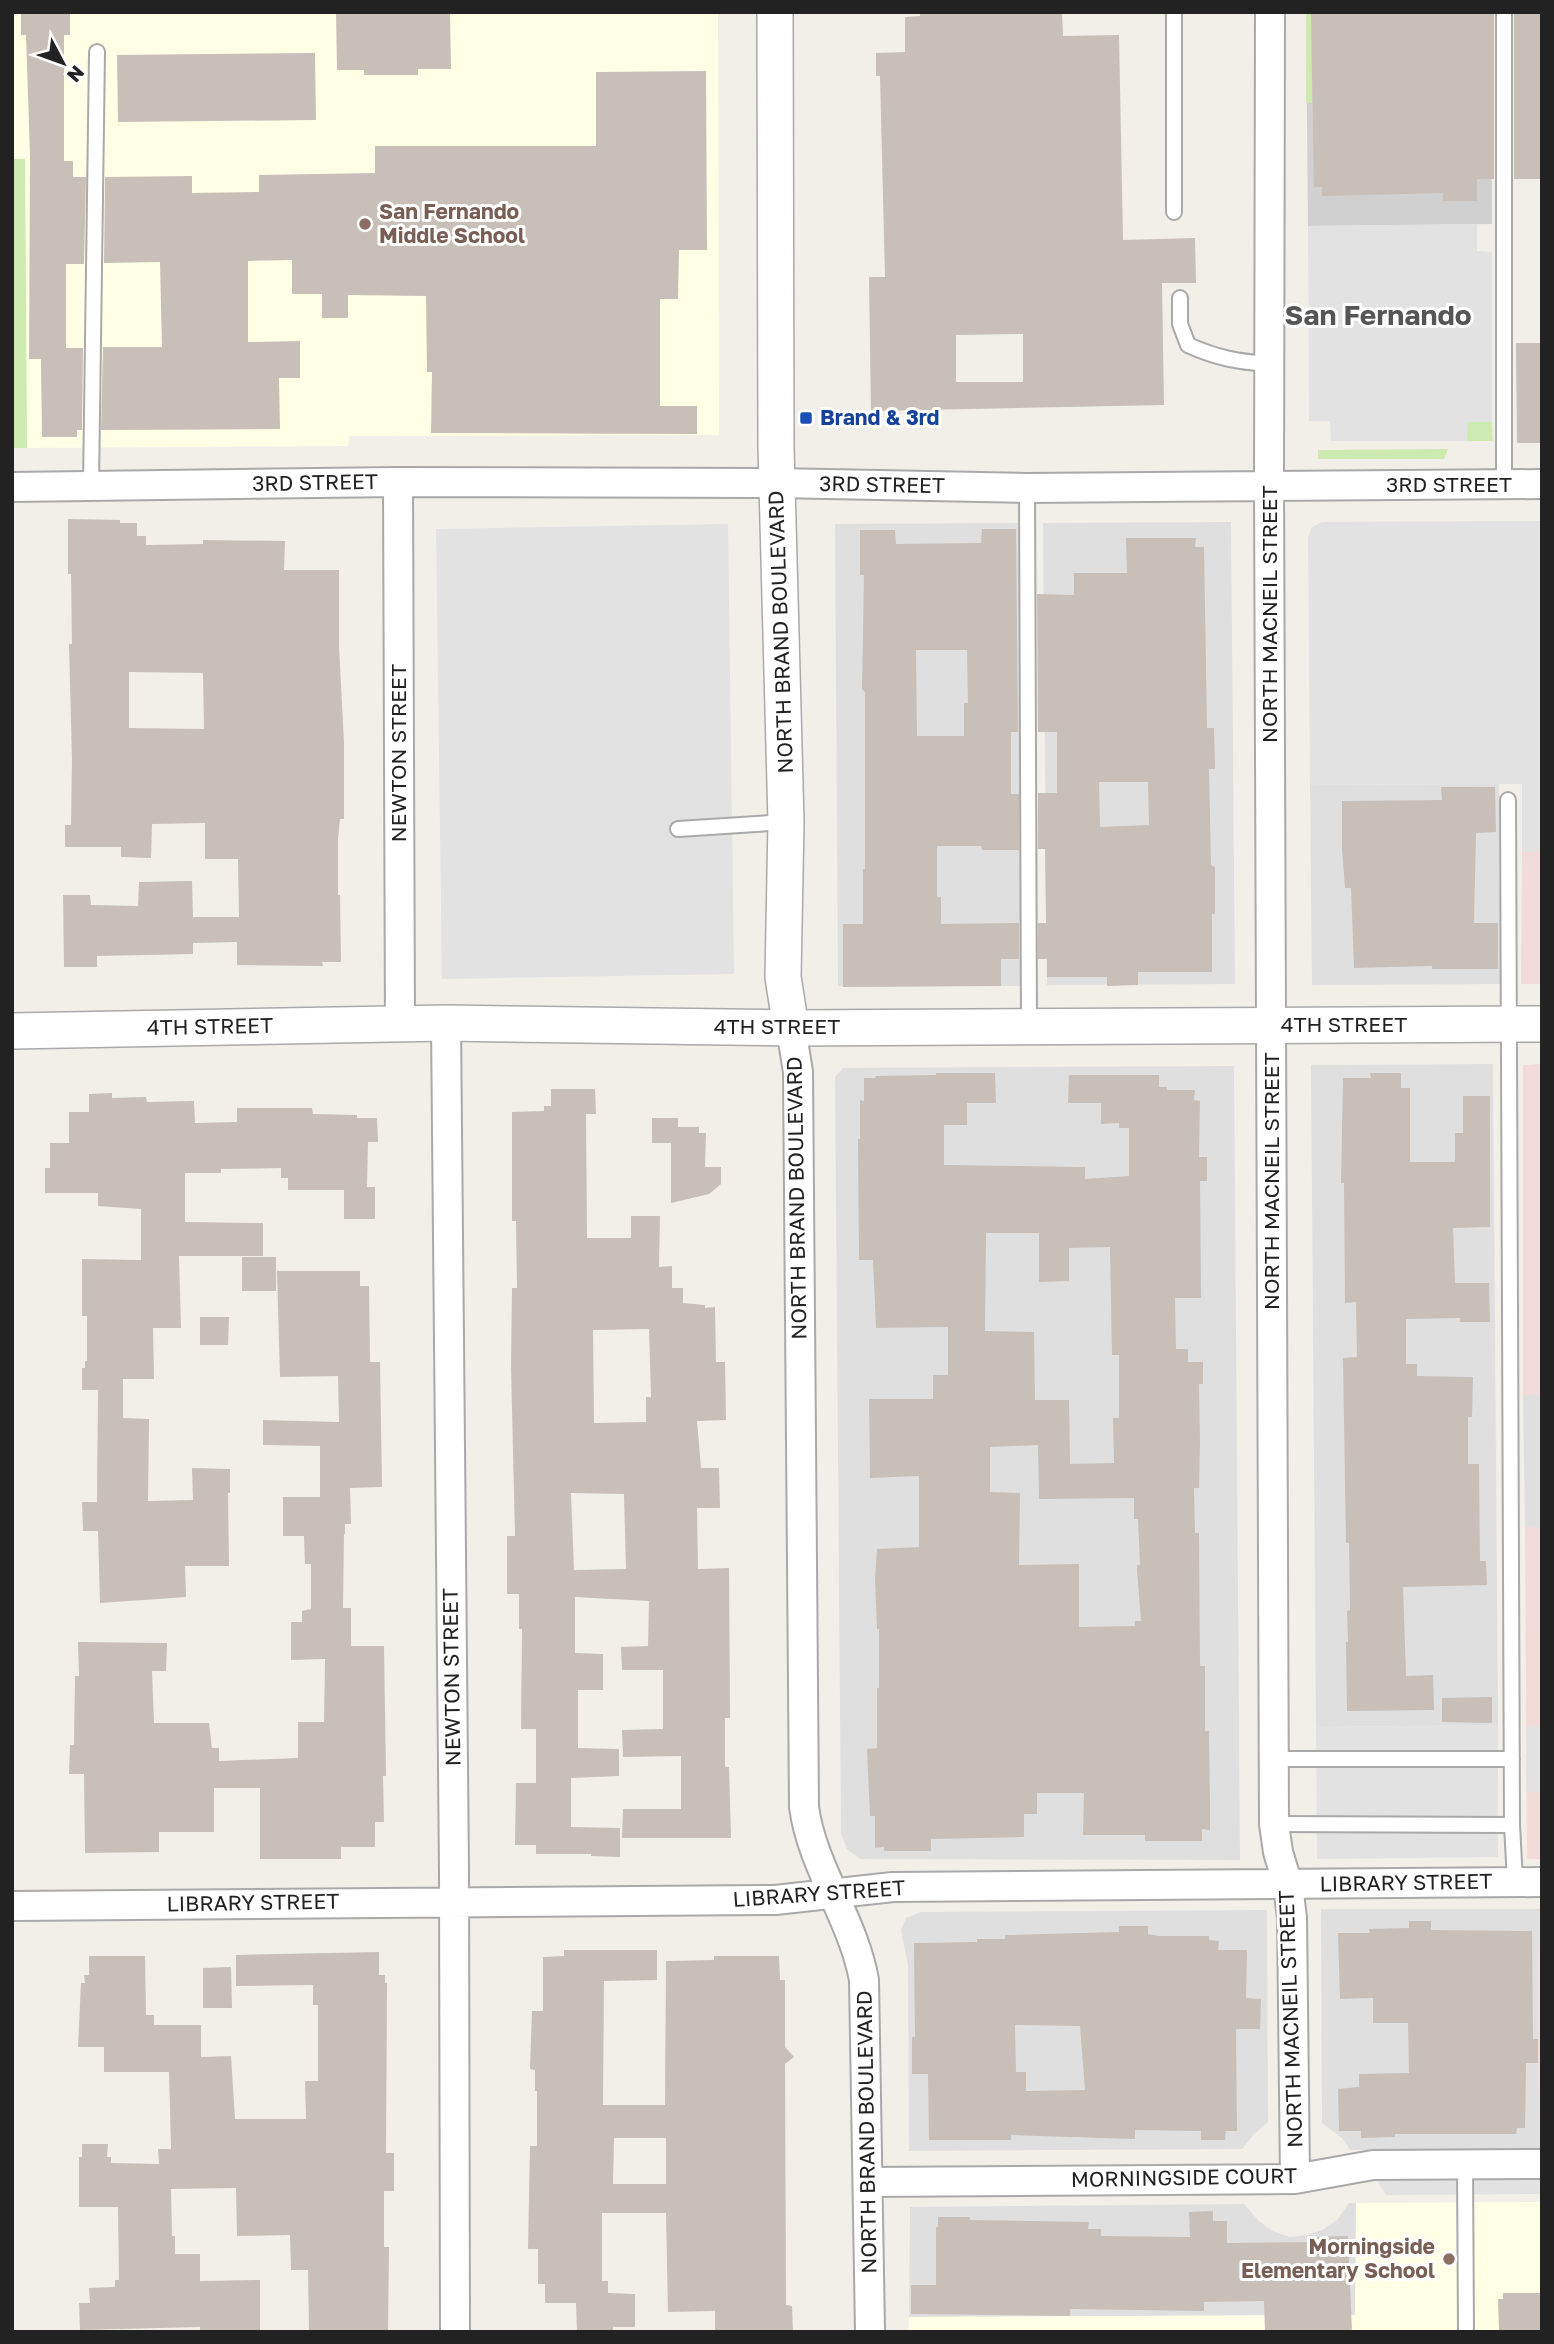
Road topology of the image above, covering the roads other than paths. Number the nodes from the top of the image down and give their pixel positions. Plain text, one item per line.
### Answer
1 (775, 12) edge
2 (1174, 12) edge
3 (1270, 12) edge
4 (1504, 12) edge
5 (97, 52) dead end
6 (1174, 212) dead end
7 (1180, 298) dead end
8 (1270, 364) junction
9 (398, 482) junction
10 (777, 483) junction
11 (1504, 484) junction
12 (1542, 484) edge
13 (91, 486) junction
14 (1269, 486) junction
15 (12, 487) edge
16 (1027, 488) junction
17 (1508, 800) dead end
18 (786, 822) junction
19 (678, 829) dead end
20 (446, 1023) junction
21 (400, 1024) junction
22 (1525, 1024) edge
23 (1271, 1026) junction
24 (1029, 1027) junction
25 (791, 1028) junction
26 (12, 1031) edge
27 (1274, 1759) junction
28 (1512, 1759) junction
29 (1274, 1824) junction
30 (1512, 1825) junction
31 (1528, 1882) edge
32 (1288, 1885) junction
33 (835, 1893) junction
34 (454, 1902) junction
35 (12, 1906) edge
36 (1542, 2164) edge
37 (1465, 2165) junction
38 (1296, 2179) junction
39 (868, 2182) junction
40 (455, 2332) edge
41 (870, 2332) edge
42 (1465, 2332) edge

1 - 10 street, NORTH BRAND BOULEVARD
2 - 6 lane
3 - 8 street, NORTH MACNEIL STREET
4 - 11 lane
5 - 13 lane
7 - 8 lane
8 - 14 street, NORTH MACNEIL STREET
9 - 10 street, 3RD STREET
9 - 13 street, 3RD STREET
9 - 21 street, NEWTON STREET
10 - 16 street, 3RD STREET
10 - 18 street, NORTH BRAND BOULEVARD
11 - 12 street, 3RD STREET
11 - 14 street, 3RD STREET
13 - 15 street, 3RD STREET
14 - 16 street, 3RD STREET
14 - 23 street, NORTH MACNEIL STREET
16 - 24 lane
17 - 22 lane
18 - 19 lane
18 - 25 street, NORTH BRAND BOULEVARD
20 - 21 street, 4TH STREET
20 - 25 street, 4TH STREET
20 - 34 street, NEWTON STREET
21 - 26 street, 4TH STREET
22 - 23 street, 4TH STREET
22 - 28 lane
23 - 24 street, 4TH STREET
23 - 27 street, NORTH MACNEIL STREET
24 - 25 street, 4TH STREET
25 - 33 street, NORTH BRAND BOULEVARD
27 - 28 lane
27 - 29 street, NORTH MACNEIL STREET
28 - 30 lane
29 - 30 lane
29 - 32 street, NORTH MACNEIL STREET
30 - 31 lane
31 - 32 street, LIBRARY STREET
32 - 33 street, LIBRARY STREET
32 - 38 street, NORTH MACNEIL STREET
33 - 34 street, LIBRARY STREET
33 - 39 street, NORTH BRAND BOULEVARD
34 - 35 street, LIBRARY STREET
34 - 40 street, NEWTON STREET
36 - 37 street, MORNINGSIDE COURT
37 - 38 street, MORNINGSIDE COURT
37 - 42 lane
38 - 39 street, MORNINGSIDE COURT
39 - 41 street, NORTH BRAND BOULEVARD

